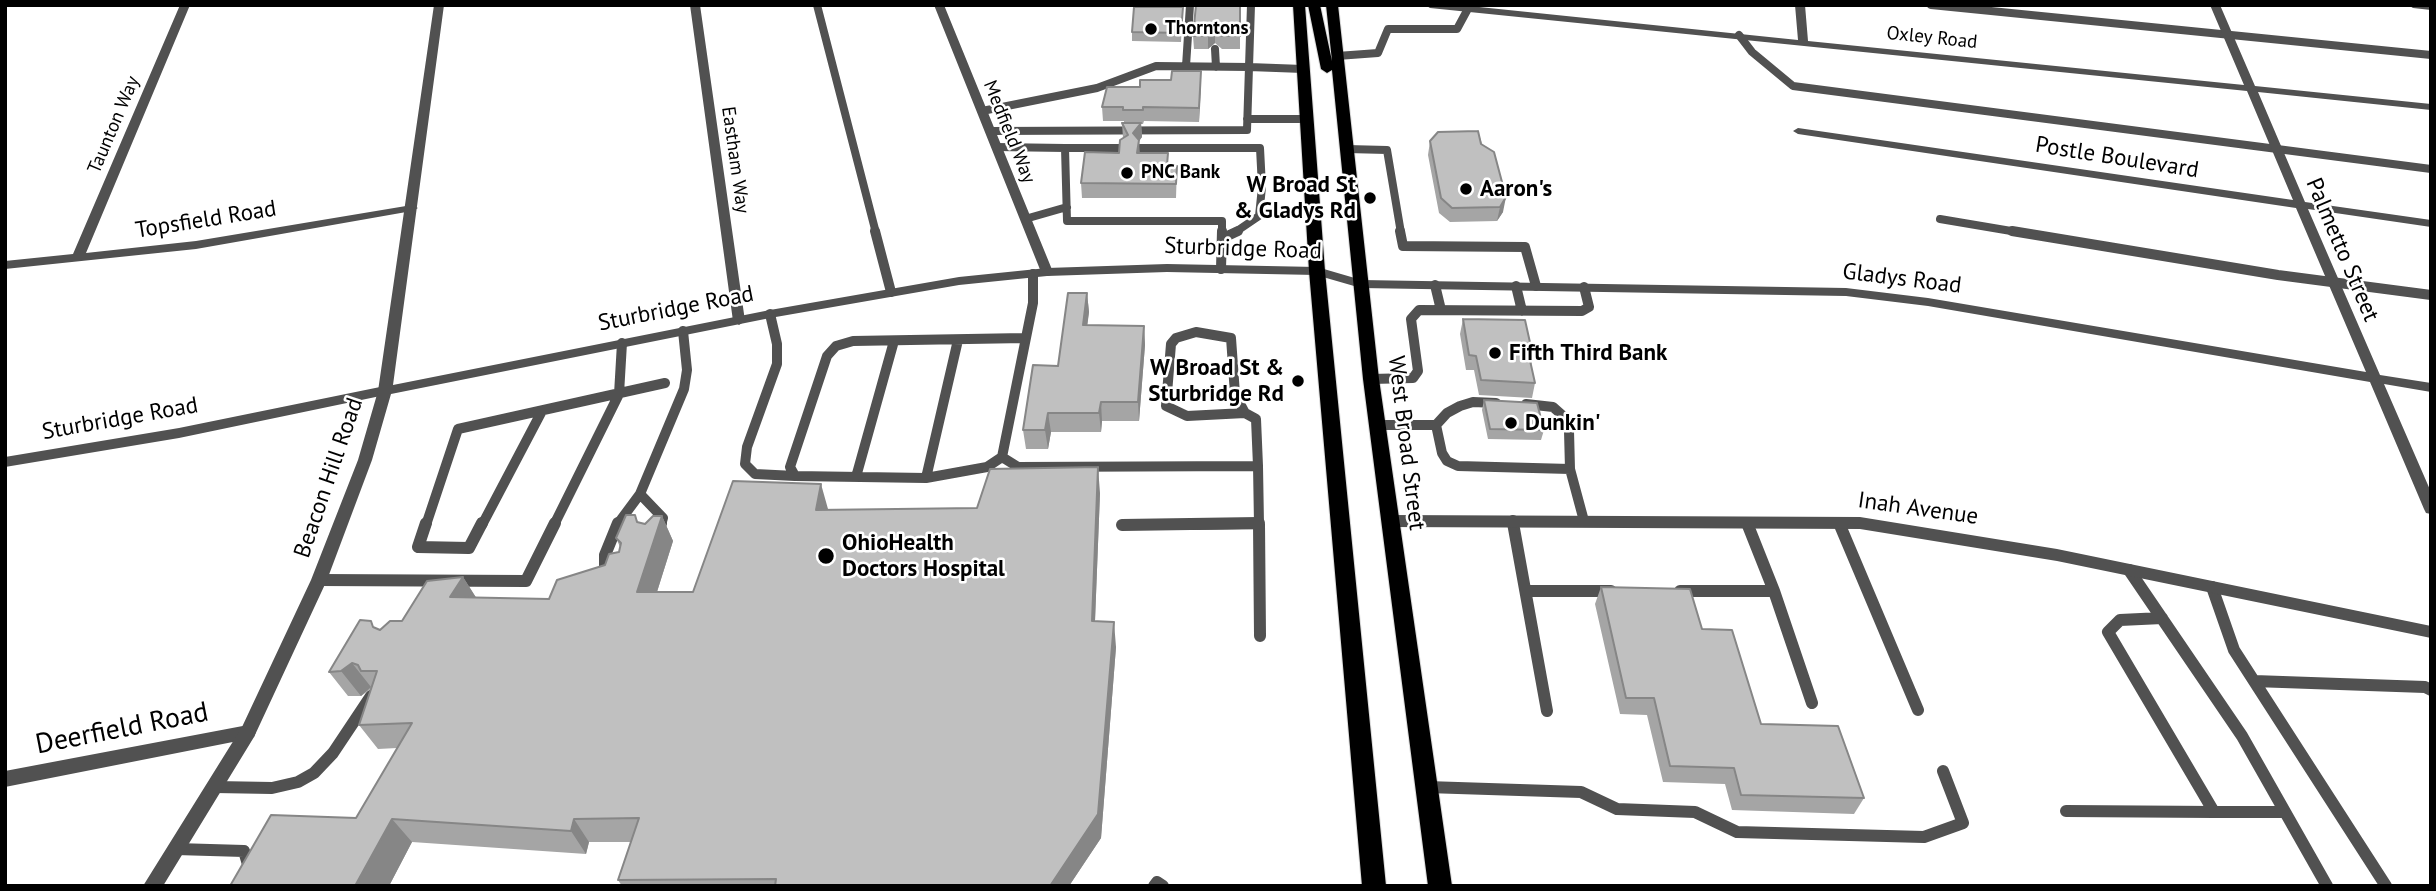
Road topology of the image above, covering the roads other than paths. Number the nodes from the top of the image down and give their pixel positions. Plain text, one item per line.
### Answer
1 (185, 5) edge
2 (439, 5) edge
3 (695, 5) edge
4 (817, 5) edge
5 (939, 5) edge
6 (1190, 5) edge
7 (1251, 5) edge
8 (1299, 5) edge
9 (1314, 5) edge
10 (1332, 5) edge
11 (1430, 5) edge
12 (1800, 5) edge
13 (1931, 5) edge
14 (2215, 5) edge
15 (2413, 5) edge
16 (1470, 7) edge
17 (2431, 7) edge
18 (1739, 35) junction
19 (2228, 36) junction
20 (1803, 42) junction
21 (1215, 49) edge
22 (2431, 55) edge
23 (1336, 56) junction
24 (1186, 66) junction
25 (1216, 67) junction
26 (1249, 68) junction
27 (1303, 69) junction
28 (2251, 89) junction
29 (2431, 107) edge
30 (982, 111) junction
31 (1247, 118) junction
32 (1307, 119) junction
33 (1345, 124) junction
34 (990, 131) junction
35 (1798, 131) dead end
36 (996, 147) junction
37 (1065, 148) junction
38 (1122, 148) edge
39 (1140, 148) edge
40 (2276, 148) junction
41 (1347, 149) junction
42 (2431, 169) edge
43 (1067, 207) junction
44 (2302, 207) junction
45 (412, 208) junction
46 (1026, 219) junction
47 (1940, 219) dead end
48 (2431, 225) edge
49 (1223, 238) junction
50 (77, 260) junction
51 (5, 265) edge
52 (1221, 269) junction
53 (1317, 271) junction
54 (1047, 272) junction
55 (1032, 274) junction
56 (2332, 281) junction
57 (1361, 284) junction
58 (1435, 285) junction
59 (1516, 286) junction
60 (1536, 286) junction
61 (1584, 287) junction
62 (891, 292) junction
63 (2431, 295) edge
64 (1441, 310) junction
65 (1522, 311) junction
66 (770, 314) junction
67 (740, 321) junction
68 (683, 331) junction
69 (1025, 338) junction
70 (958, 340) junction
71 (894, 341) junction
72 (622, 343) junction
73 (2372, 378) junction
74 (1371, 379) junction
75 (665, 383) dead end
76 (2431, 388) edge
77 (385, 391) junction
78 (619, 394) junction
79 (541, 411) junction
80 (1245, 413) junction
81 (1377, 425) junction
82 (1436, 425) junction
83 (1002, 457) junction
84 (5, 462) edge
85 (1258, 466) junction
86 (1570, 470) junction
87 (795, 476) junction
88 (856, 477) junction
89 (926, 478) junction
90 (640, 494) junction
91 (2431, 509) edge
92 (1513, 520) junction
93 (1390, 521) junction
94 (1584, 521) junction
95 (1747, 522) junction
96 (1839, 522) junction
97 (1259, 524) junction
98 (1122, 525) dead end
99 (655, 541) edge
100 (2129, 570) junction
101 (625, 572) edge
102 (319, 580) junction
103 (2212, 587) junction
104 (1526, 591) junction
105 (1622, 591) edge
106 (1664, 591) edge
107 (1774, 591) junction
108 (2162, 618) junction
109 (2431, 632) edge
110 (1261, 636) dead end
111 (2254, 681) junction
112 (2431, 690) edge
113 (371, 696) edge
114 (1812, 703) dead end
115 (1918, 710) dead end
116 (1547, 711) dead end
117 (248, 732) junction
118 (1943, 771) dead end
119 (5, 779) edge
120 (1427, 787) junction
121 (215, 788) junction
122 (2066, 811) dead end
123 (2214, 812) junction
124 (2285, 812) junction
125 (176, 849) junction
126 (152, 886) edge
127 (244, 886) edge
128 (1154, 886) edge
129 (1163, 886) edge
130 (1374, 886) edge
131 (1440, 886) edge
132 (2327, 886) edge
133 (2386, 886) edge

1 - 50 street, Taunton Way
2 - 45 street, Beacon Hill Road
3 - 67 street, Eastham Way
4 - 62 lane
5 - 30 street, Medfield Way
6 - 24 lane
7 - 26 lane
8 - 27 main road
9 - 33 main road
10 - 23 main road, West Broad Street
11 - 16 street, Oxley Road
12 - 20 street
13 - 19 lane
14 - 19 street, Palmetto Street
15 - 17 street
16 - 18 street, Oxley Road
16 - 23 lane
18 - 20 street, Oxley Road
18 - 40 lane
19 - 22 lane
19 - 28 street, Palmetto Street
20 - 28 street, Oxley Road
21 - 25 lane
23 - 33 main road, West Broad Street
24 - 25 lane
24 - 30 lane
25 - 26 lane
26 - 27 lane
26 - 31 lane
27 - 32 main road
28 - 29 street, Oxley Road
28 - 40 street, Palmetto Street
30 - 34 street, Medfield Way
31 - 32 lane
31 - 34 lane
32 - 53 main road
33 - 41 main road, West Broad Street
34 - 36 street, Medfield Way
35 - 44 street, Postle Boulevard
36 - 37 lane
36 - 46 street, Medfield Way
37 - 38 lane
37 - 43 lane
39 - 49 lane
40 - 42 lane
40 - 44 street, Palmetto Street
41 - 57 main road, West Broad Street
41 - 60 lane
43 - 46 lane
43 - 49 lane
44 - 48 street, Postle Boulevard
44 - 56 street, Palmetto Street
45 - 50 street, Topsfield Road
45 - 77 street, Beacon Hill Road
46 - 54 street, Medfield Way
47 - 56 lane
49 - 52 lane
50 - 51 street, Topsfield Road
52 - 53 street, Sturbridge Road
52 - 54 street, Sturbridge Road
53 - 57 street, Sturbridge Road
53 - 130 main road
54 - 55 street, Sturbridge Road
55 - 62 street, Sturbridge Road
55 - 69 lane
56 - 63 lane
56 - 73 street, Palmetto Street
57 - 58 street, Gladys Road
57 - 74 main road, West Broad Street
58 - 59 street, Gladys Road
58 - 64 lane
59 - 60 street, Gladys Road
59 - 65 lane
60 - 61 street, Gladys Road
61 - 65 lane
61 - 73 street, Gladys Road
62 - 66 street, Sturbridge Road
64 - 65 lane
64 - 74 lane
66 - 67 street, Sturbridge Road
66 - 87 lane
67 - 68 street, Sturbridge Road
68 - 72 street, Sturbridge Road
68 - 90 lane
69 - 70 lane
69 - 83 lane
70 - 71 lane
70 - 89 lane
71 - 87 lane
71 - 88 lane
72 - 77 street, Sturbridge Road
72 - 78 lane
73 - 76 street, Gladys Road
73 - 91 street, Palmetto Street
74 - 81 main road, West Broad Street
75 - 78 lane
77 - 84 street, Sturbridge Road
77 - 102 street, Beacon Hill Road
78 - 79 lane
78 - 102 lane
79 - 79 lane
80 - 80 lane
80 - 85 lane
81 - 82 lane
81 - 93 main road, West Broad Street
82 - 86 lane
82 - 86 lane
83 - 85 lane
83 - 89 lane
85 - 97 lane
86 - 94 lane
87 - 88 lane
88 - 89 lane
90 - 99 lane
90 - 101 lane
92 - 93 street, Inah Avenue
92 - 94 street, Inah Avenue
92 - 104 lane
93 - 120 main road, West Broad Street
94 - 95 street, Inah Avenue
95 - 96 street, Inah Avenue
95 - 107 lane
96 - 100 street, Inah Avenue
96 - 115 lane
97 - 98 lane
97 - 110 lane
100 - 103 street, Inah Avenue
100 - 108 lane
102 - 117 street, Beacon Hill Road
103 - 109 street, Inah Avenue
103 - 111 lane
104 - 105 lane
104 - 116 lane
106 - 107 lane
107 - 114 lane
108 - 123 lane
108 - 124 lane
111 - 112 lane
111 - 133 lane
113 - 121 lane
117 - 119 street, Deerfield Road
117 - 121 street, Beacon Hill Road
118 - 120 lane
120 - 131 main road, West Broad Street
121 - 125 street, Beacon Hill Road
122 - 123 lane
123 - 124 lane
124 - 132 lane
125 - 126 street, Beacon Hill Road
125 - 127 lane
128 - 129 lane

